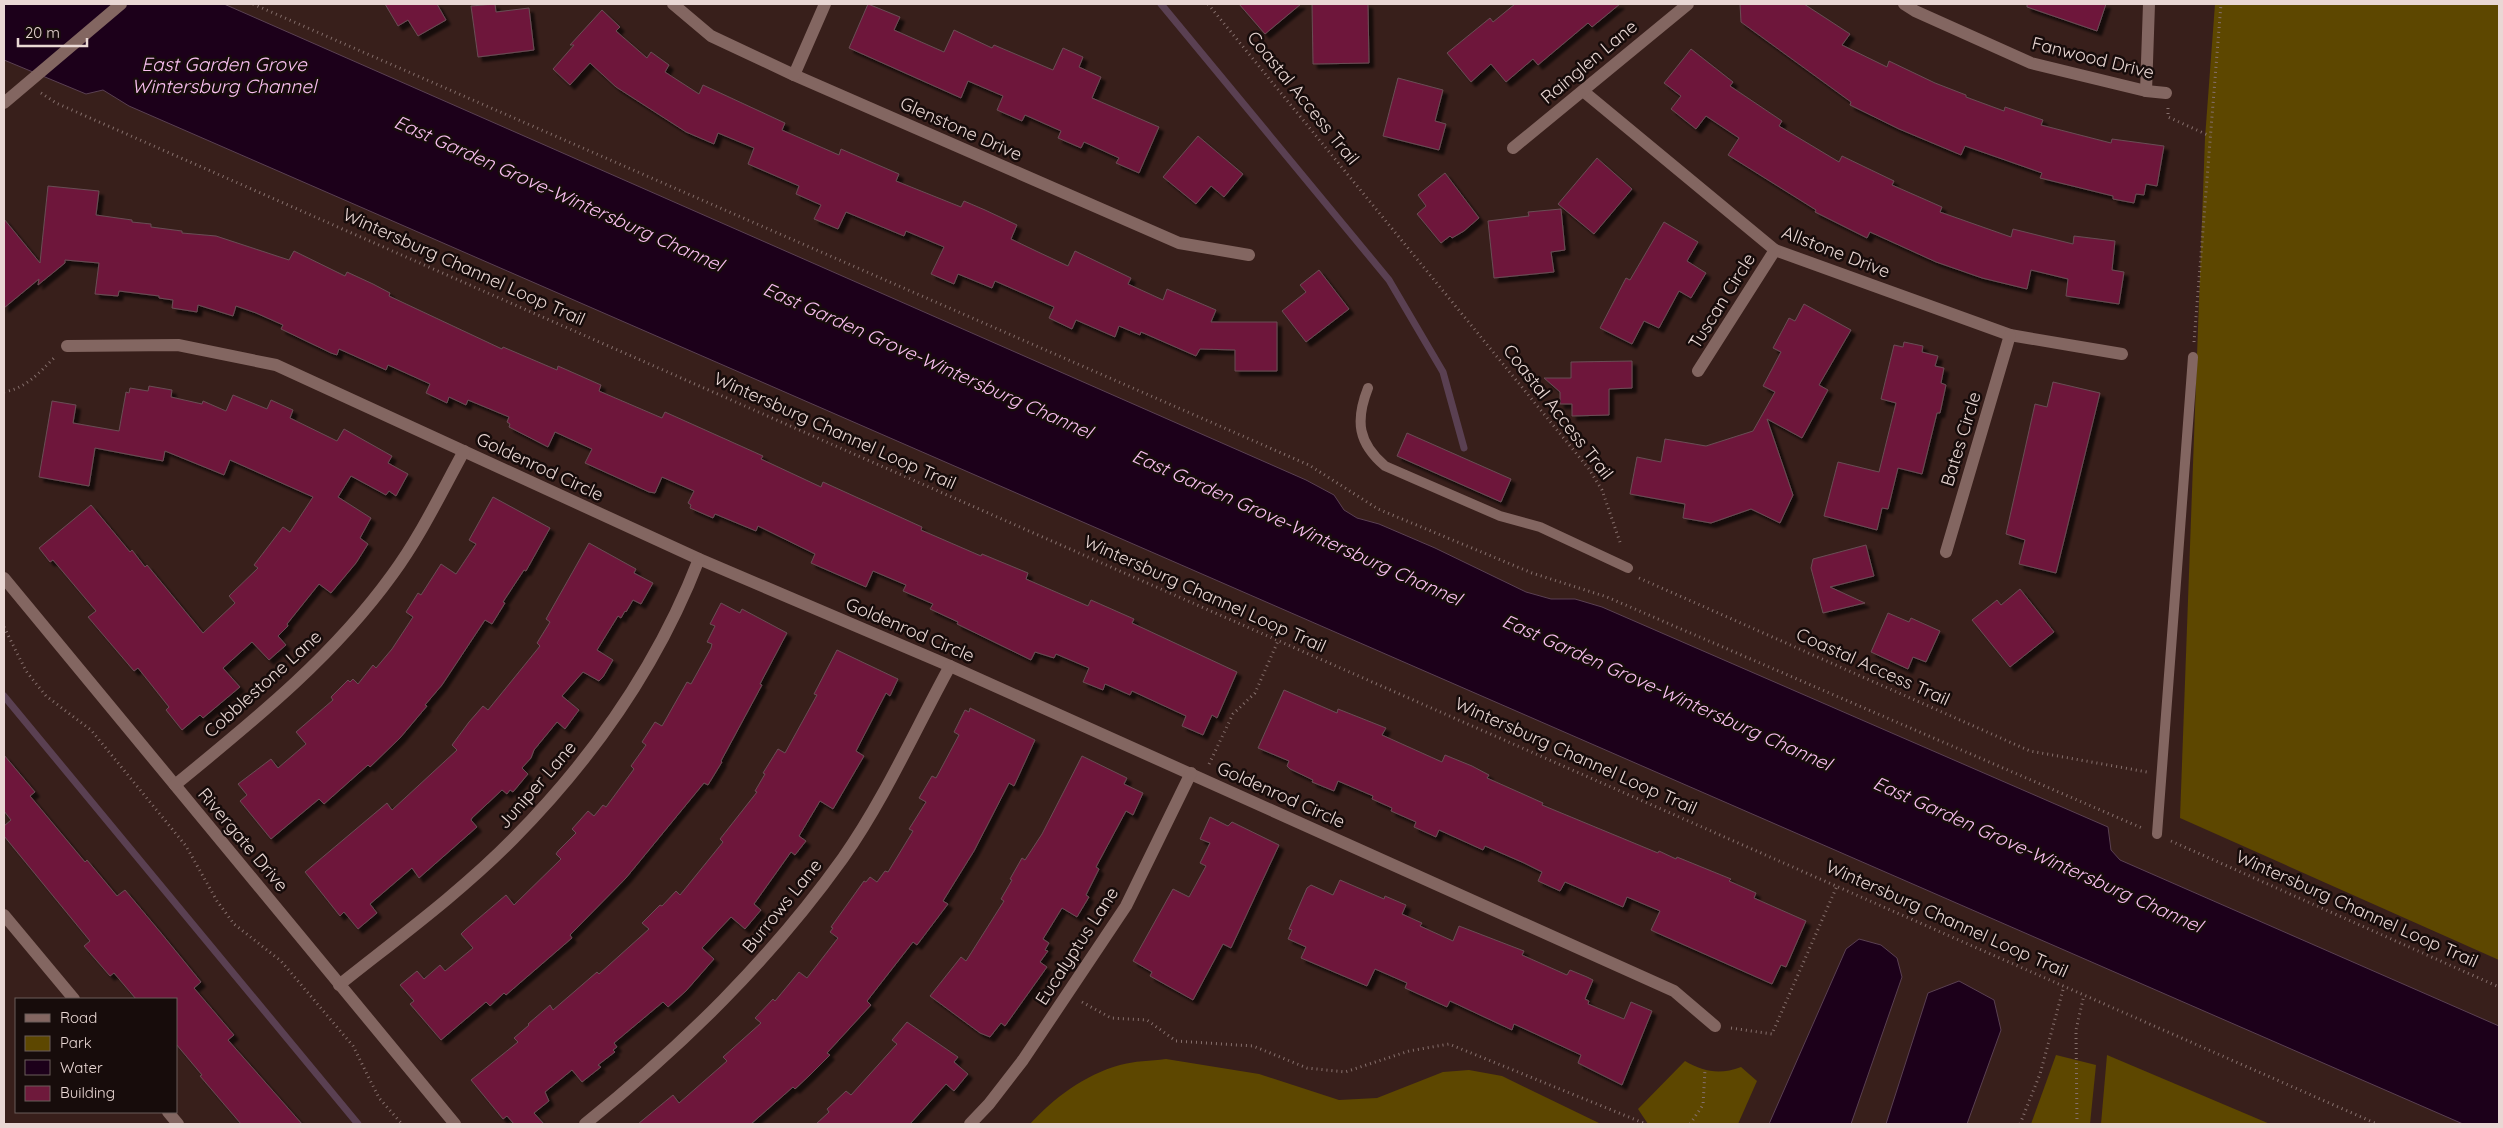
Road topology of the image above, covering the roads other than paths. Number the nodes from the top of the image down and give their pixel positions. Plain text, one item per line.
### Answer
1 (121, 4) edge
2 (673, 4) edge
3 (825, 4) edge
4 (1688, 4) edge
5 (1904, 4) edge
6 (2149, 4) edge
7 (794, 74) junction
8 (2146, 91) junction
9 (1583, 92) junction
10 (2166, 93) road end
11 (5, 99) edge
12 (1513, 148) dead end
13 (1774, 250) junction
14 (1249, 255) dead end
15 (2010, 335) junction
16 (67, 346) road end
17 (2122, 354) dead end
18 (2193, 357) road end
19 (1698, 371) dead end
20 (1368, 388) dead end
21 (464, 451) junction
22 (1946, 552) dead end
23 (699, 559) junction
24 (1628, 568) road end
25 (4, 578) edge
26 (950, 666) junction
27 (1197, 776) junction
28 (175, 785) junction
29 (2157, 834) road end
30 (4, 915) edge
31 (339, 984) junction
32 (73, 998) edge
33 (1715, 1026) road end
34 (169, 1113) edge
35 (178, 1124) edge
36 (455, 1124) edge
37 (586, 1124) edge
38 (970, 1124) edge

1 - 11 street
2 - 7 street, Glenstone Drive
3 - 7 street
4 - 9 street, Rainglen Lane
5 - 8 street, Fanwood Drive
6 - 8 street
7 - 14 street, Glenstone Drive
8 - 10 street, Fanwood Drive
9 - 12 street, Rainglen Lane
9 - 13 street, Allstone Drive
13 - 15 street, Allstone Drive
13 - 19 street, Tuscan Circle
15 - 17 street, Allstone Drive
15 - 22 street, Bates Circle
16 - 21 street, Goldenrod Circle
18 - 29 lane
20 - 24 lane
21 - 23 street, Goldenrod Circle
21 - 28 street, Cobblestone Lane
23 - 26 street, Goldenrod Circle
23 - 31 street, Juniper Lane
25 - 28 street, Rivergate Drive
26 - 27 street, Goldenrod Circle
26 - 37 street, Burrows Lane
27 - 33 street, Goldenrod Circle
27 - 38 street, Eucalyptus Lane
28 - 31 street, Rivergate Drive
30 - 32 street
31 - 36 street, Rivergate Drive
34 - 35 street

